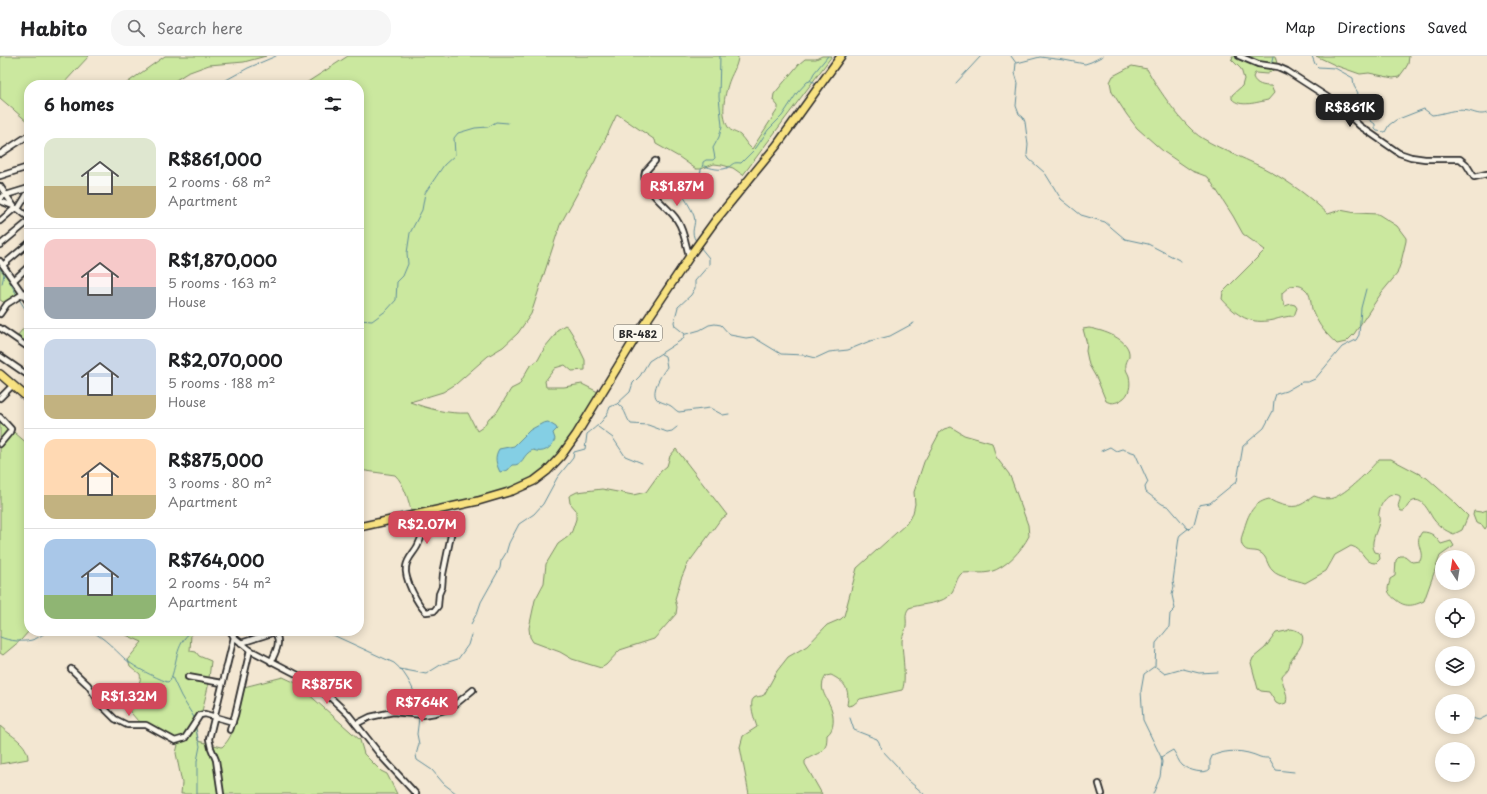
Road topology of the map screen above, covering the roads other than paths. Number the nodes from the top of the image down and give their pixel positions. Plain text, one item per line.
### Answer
1 (841, 56) edge
2 (1239, 56) edge
3 (24, 138) edge
4 (0, 154) edge
5 (655, 161) dead end
6 (24, 168) edge
7 (1487, 174) edge
8 (0, 176) edge
9 (0, 186) edge
10 (24, 190) edge
11 (6, 195) junction
12 (24, 198) edge
13 (0, 200) edge
14 (16, 208) junction
15 (24, 215) edge
16 (0, 221) edge
17 (24, 223) edge
18 (0, 245) edge
19 (24, 247) edge
20 (689, 256) junction
21 (2, 263) edge
22 (24, 271) edge
23 (14, 280) junction
24 (24, 293) edge
25 (20, 296) junction
26 (24, 300) edge
27 (0, 302) edge
28 (6, 306) junction
29 (0, 314) edge
30 (0, 328) edge
31 (24, 345) edge
32 (0, 356) edge
33 (24, 373) edge
34 (0, 374) edge
35 (13, 385) junction
36 (24, 395) edge
37 (0, 398) edge
38 (0, 417) edge
39 (0, 444) edge
40 (429, 512) junction
41 (451, 522) dead end
42 (364, 527) edge
43 (260, 636) edge
44 (276, 636) edge
45 (234, 637) joint
46 (241, 642) junction
47 (250, 650) junction
48 (271, 662) junction
49 (71, 669) dead end
50 (188, 677) dead end
51 (222, 683) junction
52 (473, 690) dead end
53 (214, 717) junction
54 (233, 722) junction
55 (356, 724) junction
56 (230, 730) dead end
57 (1099, 784) dead end
58 (220, 794) edge
59 (416, 794) edge
60 (1102, 794) edge

1 - 20 highway, BR-482
2 - 7 street
3 - 4 street
5 - 20 street
6 - 8 street
9 - 11 street
10 - 11 street
11 - 13 street
11 - 14 street
12 - 14 street
13 - 14 street
14 - 15 street
14 - 16 street
17 - 18 street
19 - 21 street
20 - 40 highway, BR-482
21 - 23 street
22 - 23 street
23 - 25 street
24 - 25 street
25 - 26 street
25 - 28 street
27 - 28 street
28 - 29 street
30 - 31 street
32 - 33 street
34 - 35 highway
35 - 36 highway
35 - 37 street
38 - 39 street
40 - 41 street
40 - 42 highway, BR-482
43 - 46 street
44 - 48 street
45 - 46 street
45 - 51 street
46 - 47 street
47 - 48 street
47 - 54 street
48 - 55 street
49 - 53 street
50 - 51 street
51 - 53 street
52 - 55 street
53 - 54 street
53 - 58 street
54 - 56 street
55 - 59 street
57 - 60 street

